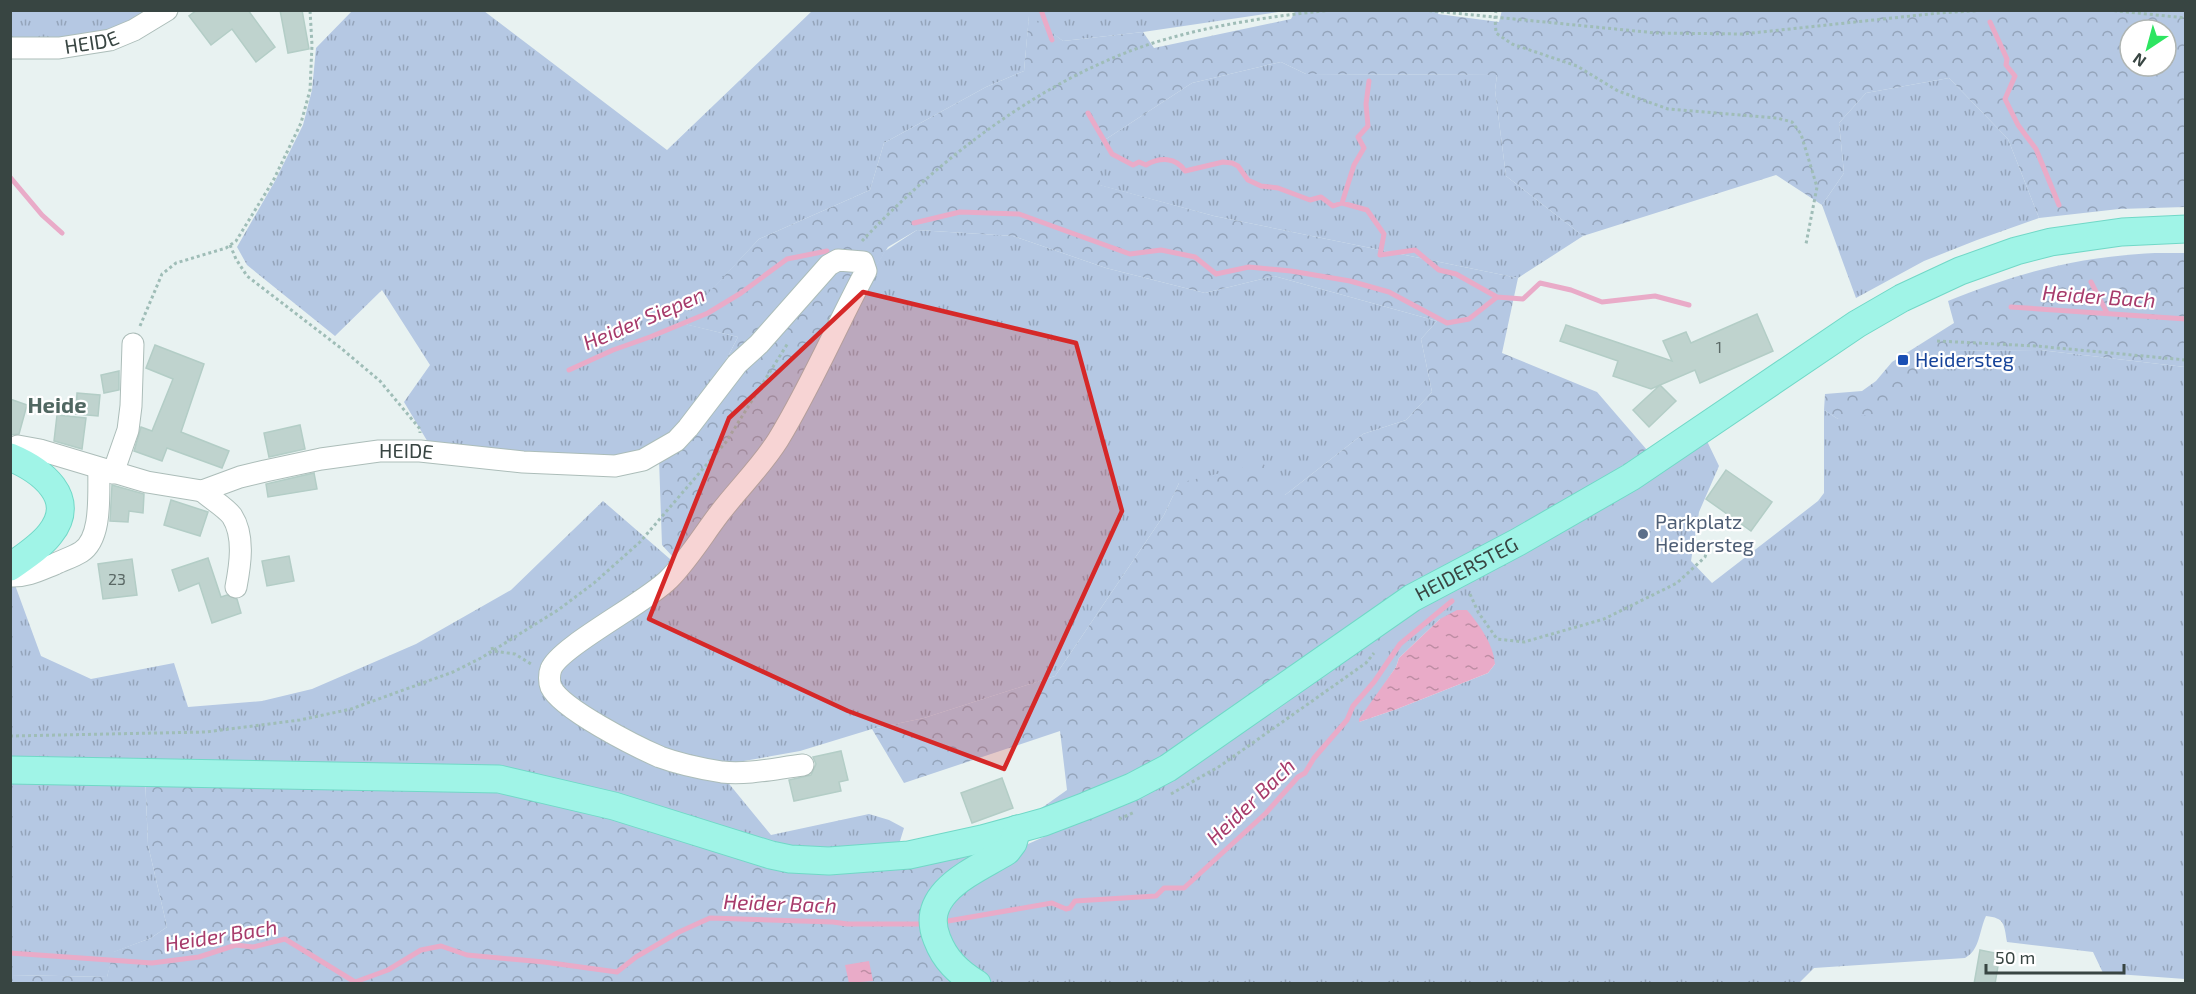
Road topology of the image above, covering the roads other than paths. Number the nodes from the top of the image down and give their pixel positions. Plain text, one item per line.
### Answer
1 (167, 10) edge
2 (10, 48) edge
3 (2186, 229) edge
4 (133, 344) road end
5 (10, 450) edge
6 (10, 457) edge
7 (106, 471) junction
8 (202, 491) junction
9 (10, 567) edge
10 (10, 576) edge
11 (236, 587) dead end
12 (803, 765) dead end
13 (10, 770) edge
14 (1017, 829) junction
15 (976, 984) edge

1 - 2 street, HEIDE
3 - 14 main road, HEIDERSTEG
4 - 7 street
5 - 7 street, HEIDE
6 - 9 main road
7 - 8 street, HEIDE
7 - 10 street
8 - 11 street
8 - 12 street, HEIDE
13 - 14 main road, HEIDERSTEG
14 - 15 main road

